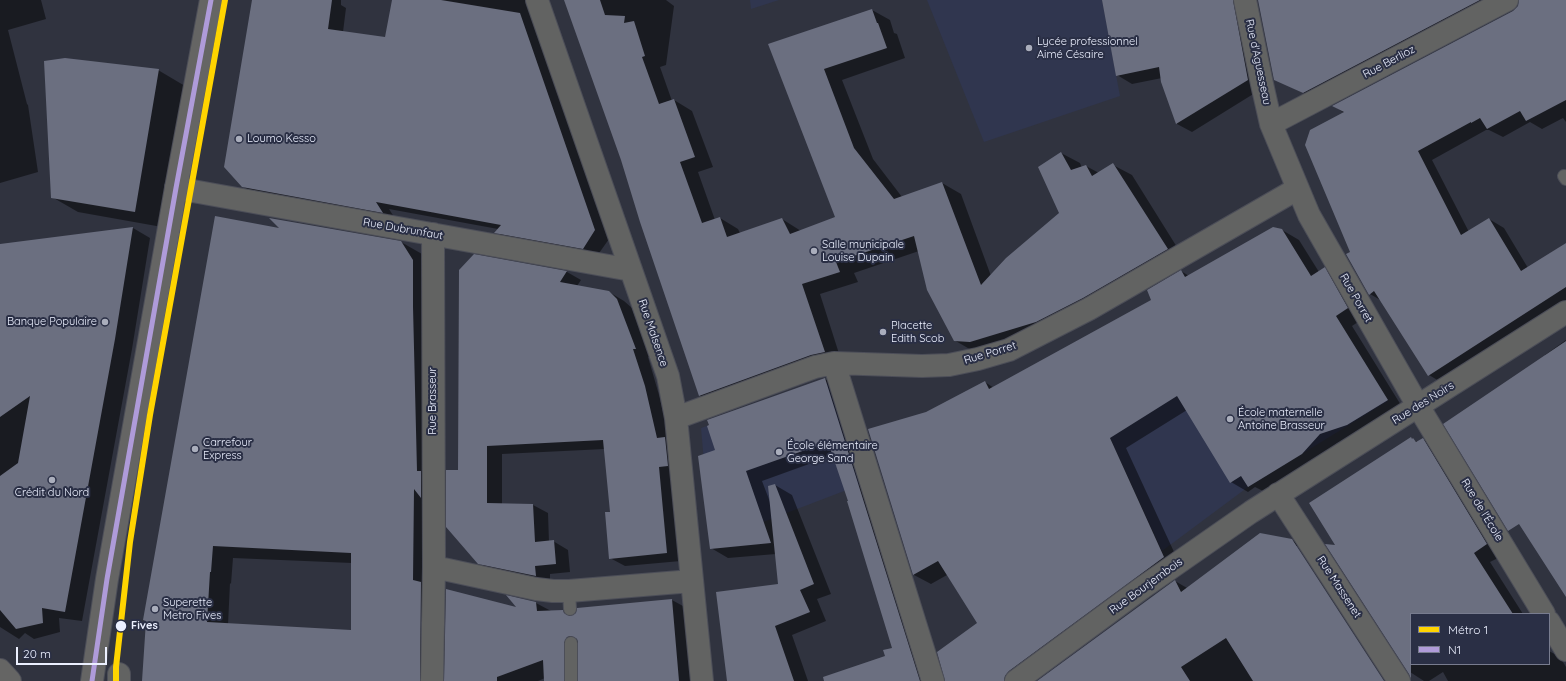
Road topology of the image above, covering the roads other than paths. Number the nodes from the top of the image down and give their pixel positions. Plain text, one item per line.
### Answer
1 (211, 0) edge
2 (537, 0) edge
3 (1246, 0) edge
4 (1507, 0) edge
5 (1271, 124) junction
6 (176, 188) junction
7 (1297, 189) junction
8 (433, 234) junction
9 (631, 270) junction
10 (1566, 312) edge
11 (834, 363) junction
12 (1418, 406) junction
13 (676, 418) junction
14 (1278, 494) junction
15 (434, 567) junction
16 (692, 581) junction
17 (1543, 613) edge
18 (1550, 624) edge
19 (571, 643) dead end
20 (1566, 650) edge
21 (0, 670) edge
22 (10, 681) edge
23 (92, 681) edge
24 (432, 681) edge
25 (571, 681) edge
26 (702, 681) edge
27 (932, 681) edge
28 (1016, 681) edge
29 (1399, 681) edge

1 - 6 main road
2 - 9 street, Rue Malsence
3 - 5 street, Rue d'Aguesseau
4 - 5 street, Rue Berlioz
5 - 7 street, Rue Porret
6 - 8 street, Rue Dubrunfaut
6 - 23 main road
7 - 11 street, Rue Porret
7 - 12 street, Rue Porret
8 - 9 street, Rue Dubrunfaut
8 - 15 street, Rue Brasseur
9 - 13 street, Rue Malsence
10 - 12 street, Rue des Noirs
11 - 13 street, Rue Porret
11 - 27 street
12 - 14 street, Rue des Noirs
12 - 17 street, Rue de l'École
13 - 16 street, Rue Malsence
14 - 28 street, Rue Bourjembois
14 - 29 street, Rue Massenet
15 - 16 street
15 - 24 street, Rue Brasseur
16 - 26 street, Rue Malsence
18 - 20 street
19 - 25 lane
21 - 22 main road

